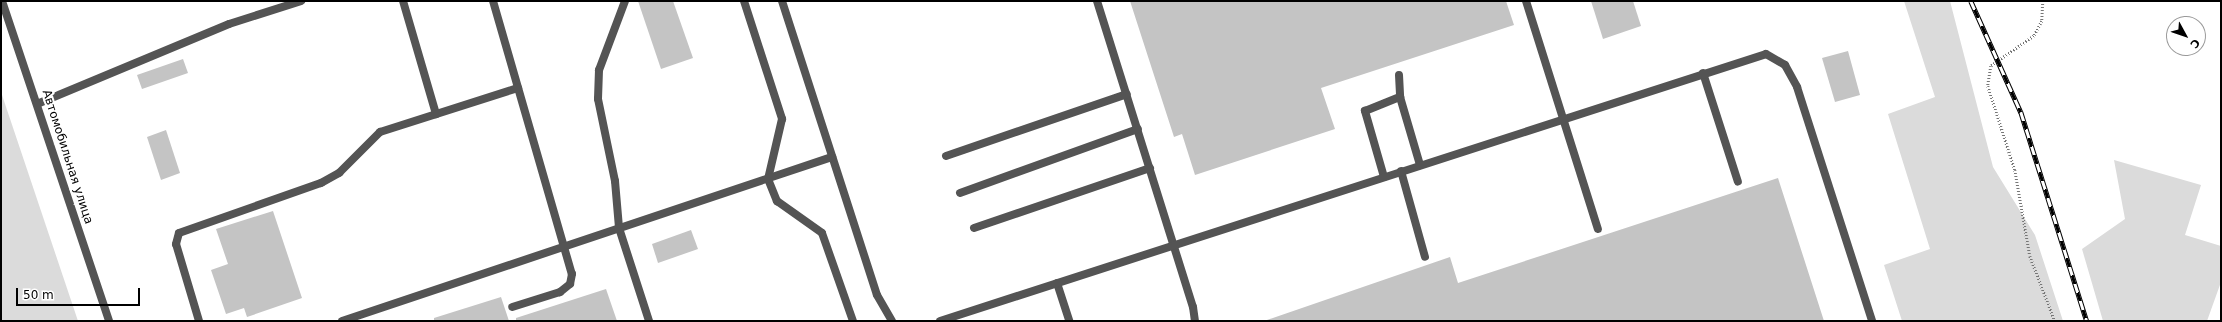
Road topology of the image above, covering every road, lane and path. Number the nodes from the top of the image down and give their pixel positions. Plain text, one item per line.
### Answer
1 (2, 1) edge
2 (301, 1) edge
3 (403, 1) edge
4 (493, 1) edge
5 (625, 1) edge
6 (744, 1) edge
7 (782, 1) edge
8 (1097, 1) edge
9 (1526, 1) edge
10 (2043, 1) edge
11 (1703, 73) junction
12 (1399, 75) dead end
13 (518, 88) junction
14 (1127, 94) junction
15 (1400, 97) junction
16 (37, 104) junction
17 (436, 114) junction
18 (1564, 118) junction
19 (1138, 129) junction
20 (946, 156) dead end
21 (832, 157) junction
22 (1420, 165) junction
23 (1150, 168) junction
24 (1401, 171) junction
25 (1384, 177) junction
26 (768, 179) junction
27 (1738, 182) dead end
28 (960, 193) dead end
29 (619, 228) junction
30 (974, 228) dead end
31 (1598, 228) dead end
32 (1174, 245) junction
33 (563, 247) junction
34 (1425, 257) dead end
35 (1057, 283) junction
36 (512, 307) dead end
37 (109, 321) edge
38 (200, 321) edge
39 (342, 321) edge
40 (649, 321) edge
41 (854, 321) edge
42 (892, 321) edge
43 (940, 321) edge
44 (1069, 321) edge
45 (1195, 321) edge
46 (1872, 321) edge
47 (2055, 321) edge

1 - 16 street, Автомобильная улица
2 - 16 street
3 - 17 street
4 - 13 street
5 - 29 street
6 - 26 street
7 - 21 street
8 - 14 street
9 - 18 street
10 - 47 path
11 - 18 street
11 - 27 street
11 - 46 street
12 - 15 street
13 - 17 street
13 - 33 street
14 - 19 street
14 - 20 street
15 - 22 street
15 - 25 street
16 - 37 street, Автомобильная улица
17 - 38 street
18 - 22 street
18 - 31 street
19 - 23 street
19 - 28 street
21 - 26 street
21 - 42 street
22 - 24 street
23 - 30 street
23 - 32 street
24 - 25 street
24 - 34 street
25 - 32 street
26 - 29 street
26 - 41 street
29 - 33 street
29 - 40 street
32 - 35 street
32 - 45 street
33 - 36 street
33 - 39 street
35 - 43 street
35 - 44 street

